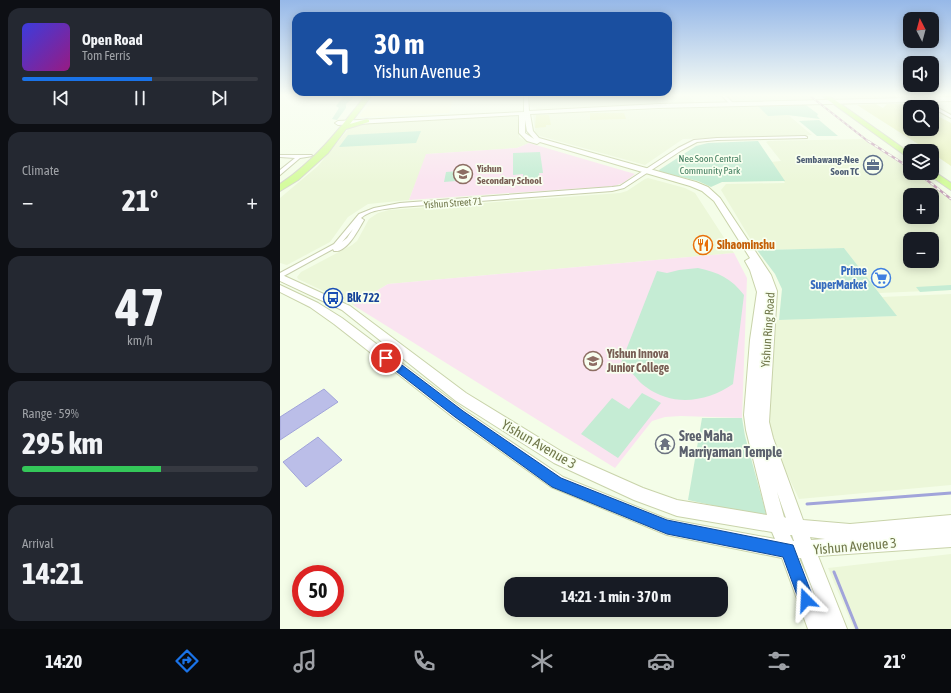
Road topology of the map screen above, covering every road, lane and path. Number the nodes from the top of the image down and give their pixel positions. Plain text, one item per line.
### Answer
1 (342, 124) edge
2 (342, 124) edge
3 (529, 124) edge
4 (868, 124) edge
5 (872, 124) edge
6 (806, 138) dead end
7 (903, 146) edge
8 (903, 152) edge
9 (280, 156) edge
10 (311, 156) junction
11 (300, 157) junction
12 (939, 171) edge
13 (648, 173) junction
14 (282, 174) edge
15 (939, 178) edge
16 (951, 180) edge
17 (280, 183) edge
18 (951, 187) edge
19 (280, 188) edge
20 (350, 239) junction
21 (341, 240) junction
22 (281, 280) edge
23 (951, 523) edge
24 (778, 525) junction
25 (798, 528) junction
26 (951, 538) edge
27 (788, 550) junction
28 (806, 550) junction
29 (818, 629) edge
30 (837, 629) edge

1 - 10 main road
2 - 19 main road
3 - 13 main road, Yishun Ring Road
4 - 8 main road
5 - 7 main road
6 - 13 street
9 - 11 street
10 - 11 street
10 - 17 main road
11 - 14 street
12 - 16 main road
13 - 20 street, Yishun Street 71
13 - 21 street, Yishun Street 71
13 - 24 main road, Yishun Ring Road
13 - 25 main road, Yishun Ring Road
15 - 18 main road
20 - 21 street
20 - 22 street, Yishun Street 71
21 - 22 street, Yishun Street 71
22 - 24 main road, Yishun Avenue 3
22 - 27 main road, Yishun Avenue 3
23 - 25 main road, Yishun Avenue 3
24 - 25 main road, Yishun Avenue 3
24 - 27 main road, Yishun Ring Road
25 - 28 main road, Yishun Ring Road
26 - 28 main road, Yishun Avenue 3
27 - 28 main road, Yishun Avenue 3
27 - 29 main road, Yishun Ring Road
28 - 30 main road, Yishun Ring Road

